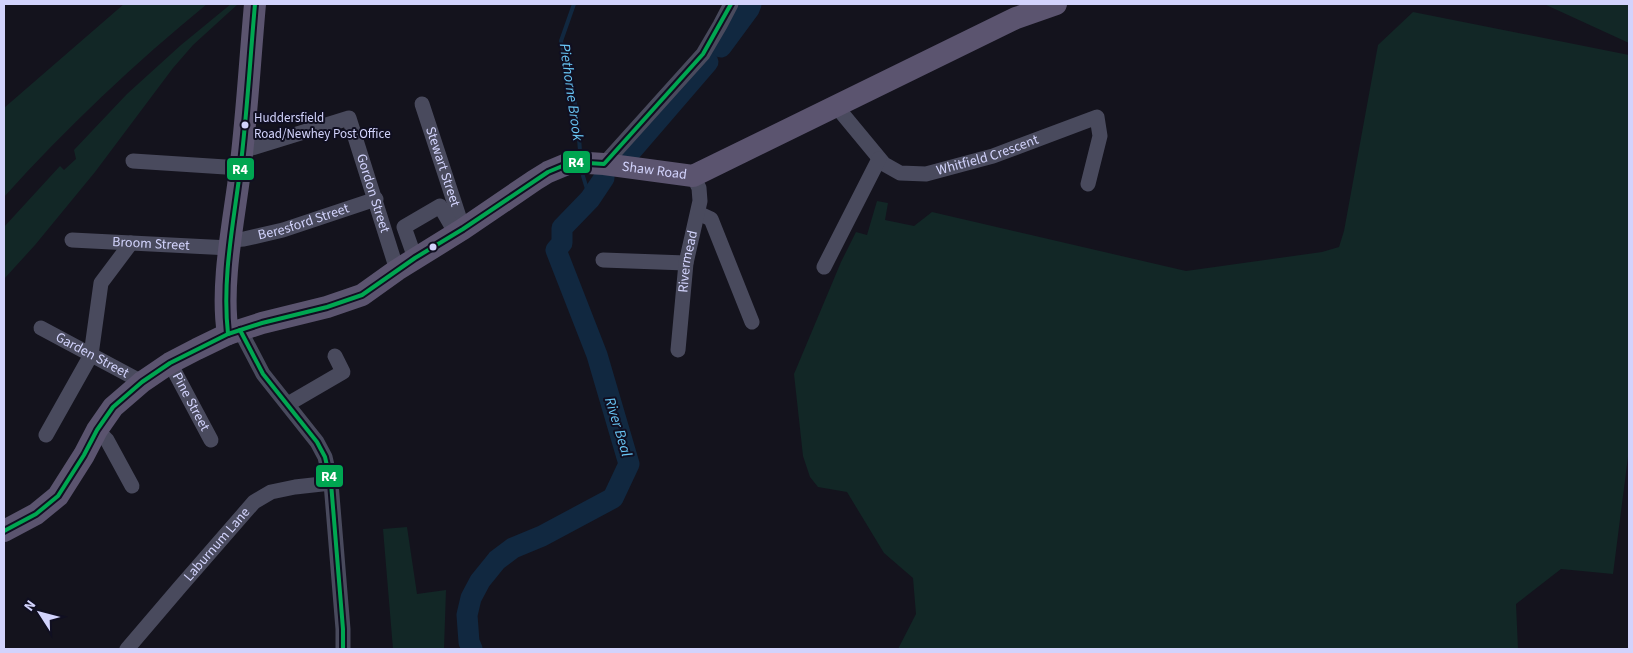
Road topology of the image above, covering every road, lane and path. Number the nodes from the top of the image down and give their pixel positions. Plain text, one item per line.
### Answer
1 (255, 4) edge
2 (731, 4) edge
3 (1056, 4) edge
4 (422, 104) dead end
5 (836, 106) junction
6 (879, 159) junction
7 (241, 160) junction
8 (133, 161) dead end
9 (604, 164) junction
10 (693, 176) junction
11 (1088, 184) dead end
12 (376, 198) junction
13 (698, 213) junction
14 (458, 232) junction
15 (72, 240) dead end
16 (131, 243) junction
17 (231, 244) junction
18 (603, 260) dead end
19 (686, 263) junction
20 (406, 264) junction
21 (824, 267) dead end
22 (752, 322) dead end
23 (41, 328) dead end
24 (234, 332) junction
25 (678, 350) dead end
26 (92, 355) junction
27 (335, 356) dead end
28 (170, 363) junction
29 (142, 382) junction
30 (288, 404) junction
31 (97, 430) junction
32 (46, 435) dead end
33 (212, 440) dead end
34 (331, 483) junction
35 (132, 486) dead end
36 (4, 531) edge
37 (127, 649) edge
38 (343, 649) edge

1 - 7 main road
2 - 9 street
3 - 5 main road, Shaw Road
4 - 14 street, Stewart Street
5 - 6 street, Whitfield Crescent
5 - 10 main road, Shaw Road
6 - 11 street, Whitfield Crescent
6 - 21 street
7 - 8 street
7 - 12 street, Gordon Street
7 - 17 main road
9 - 10 main road, Shaw Road
9 - 14 main road, Shaw Road
10 - 13 street, Rivermead
12 - 17 street, Beresford Street
12 - 20 street, Gordon Street
13 - 19 street, Rivermead
13 - 22 street
14 - 20 main road, Shaw Road
14 - 20 street
15 - 16 street, Broom Street
16 - 17 street, Broom Street
16 - 26 street
17 - 24 main road
18 - 19 street
19 - 25 street, Rivermead
20 - 24 main road, Shaw Road
23 - 26 street, Garden Street
24 - 28 main road, Shaw Road
24 - 30 street
26 - 29 street, Garden Street
26 - 32 street
27 - 30 street
28 - 29 main road, Shaw Road
28 - 33 street, Pine Street
29 - 31 main road, Shaw Road
30 - 34 street
31 - 35 street
31 - 36 main road, Shaw Road
34 - 37 street, Laburnum Lane
34 - 38 street

